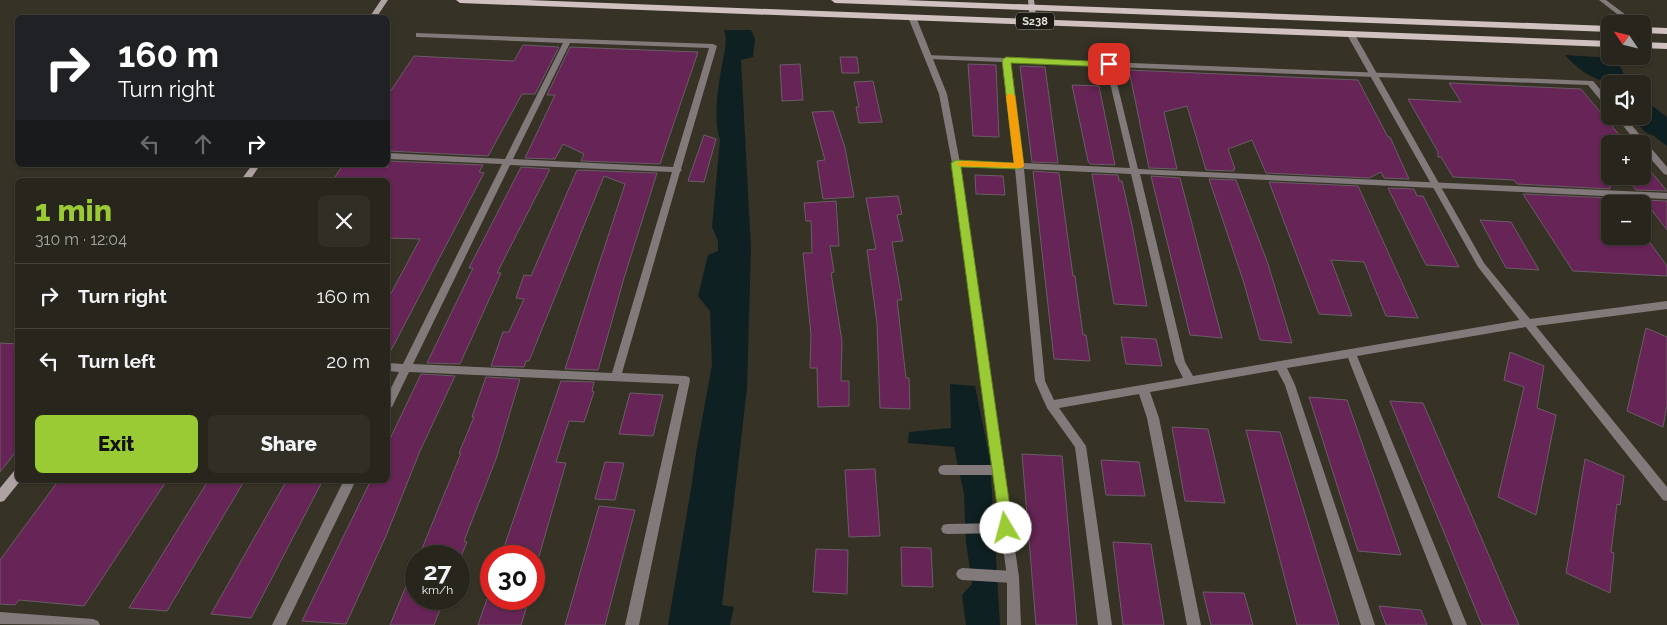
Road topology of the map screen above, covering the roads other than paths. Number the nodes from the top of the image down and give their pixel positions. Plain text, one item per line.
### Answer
1 (385, 0) edge
2 (460, 0) edge
3 (835, 0) edge
4 (1602, 0) edge
5 (1031, 4) edge
6 (374, 15) edge
7 (1623, 15) edge
8 (912, 17) junction
9 (1034, 21) junction
10 (1601, 29) edge
11 (1651, 30) edge
12 (1667, 31) edge
13 (1350, 33) junction
14 (418, 35) dead end
15 (567, 41) junction
16 (1601, 44) edge
17 (1651, 45) edge
18 (1667, 46) edge
19 (929, 57) junction
20 (1006, 60) junction
21 (1109, 64) junction
22 (1374, 75) junction
23 (1601, 96) edge
24 (1627, 125) edge
25 (390, 156) edge
26 (506, 162) junction
27 (956, 163) junction
28 (1019, 166) junction
29 (255, 167) edge
30 (678, 170) junction
31 (1135, 172) junction
32 (1667, 172) edge
33 (246, 178) edge
34 (1436, 185) junction
35 (1667, 196) edge
36 (1667, 305) edge
37 (1526, 323) junction
38 (1351, 353) junction
39 (1280, 366) junction
40 (390, 367) edge
41 (405, 368) junction
42 (616, 377) junction
43 (1190, 381) junction
44 (1143, 389) junction
45 (390, 400) edge
46 (1051, 405) junction
47 (944, 470) dead end
48 (998, 470) junction
49 (15, 479) edge
50 (349, 483) edge
51 (1667, 496) edge
52 (0, 497) edge
53 (1006, 528) junction
54 (947, 529) dead end
55 (962, 574) dead end
56 (1013, 576) junction
57 (0, 618) edge
58 (93, 625) edge
59 (279, 625) edge
60 (632, 625) edge
61 (1014, 625) edge
62 (1105, 625) edge
63 (1194, 625) edge
64 (1368, 625) edge
65 (1460, 625) edge

1 - 6 street
2 - 8 main road, S238
3 - 5 main road, S238
4 - 7 street
5 - 9 street
5 - 10 main road, S238
8 - 9 main road, S238
8 - 19 street
9 - 13 main road, S238
11 - 12 main road
13 - 16 main road, S238
13 - 22 street
14 - 15 street
15 - 26 street
15 - 30 street
17 - 18 main road
19 - 20 street
19 - 27 street
20 - 21 street
20 - 28 street
21 - 22 street
21 - 31 street
22 - 23 street
22 - 34 street
24 - 32 street
25 - 26 street
26 - 30 street
26 - 41 street
27 - 28 street
27 - 48 street
28 - 31 street
28 - 46 street
29 - 33 street
30 - 42 street
31 - 34 street
31 - 43 street
34 - 35 street
34 - 37 street
36 - 37 street
37 - 38 street
37 - 51 street
38 - 39 street
38 - 65 street
39 - 43 street
39 - 64 street
40 - 41 street
41 - 42 street
41 - 45 street
42 - 60 street
43 - 44 street
44 - 46 street
44 - 63 street
46 - 62 street
47 - 48 street
48 - 53 street
49 - 52 street
50 - 59 street
53 - 54 street
53 - 56 street
55 - 56 street
56 - 61 street
57 - 58 street

